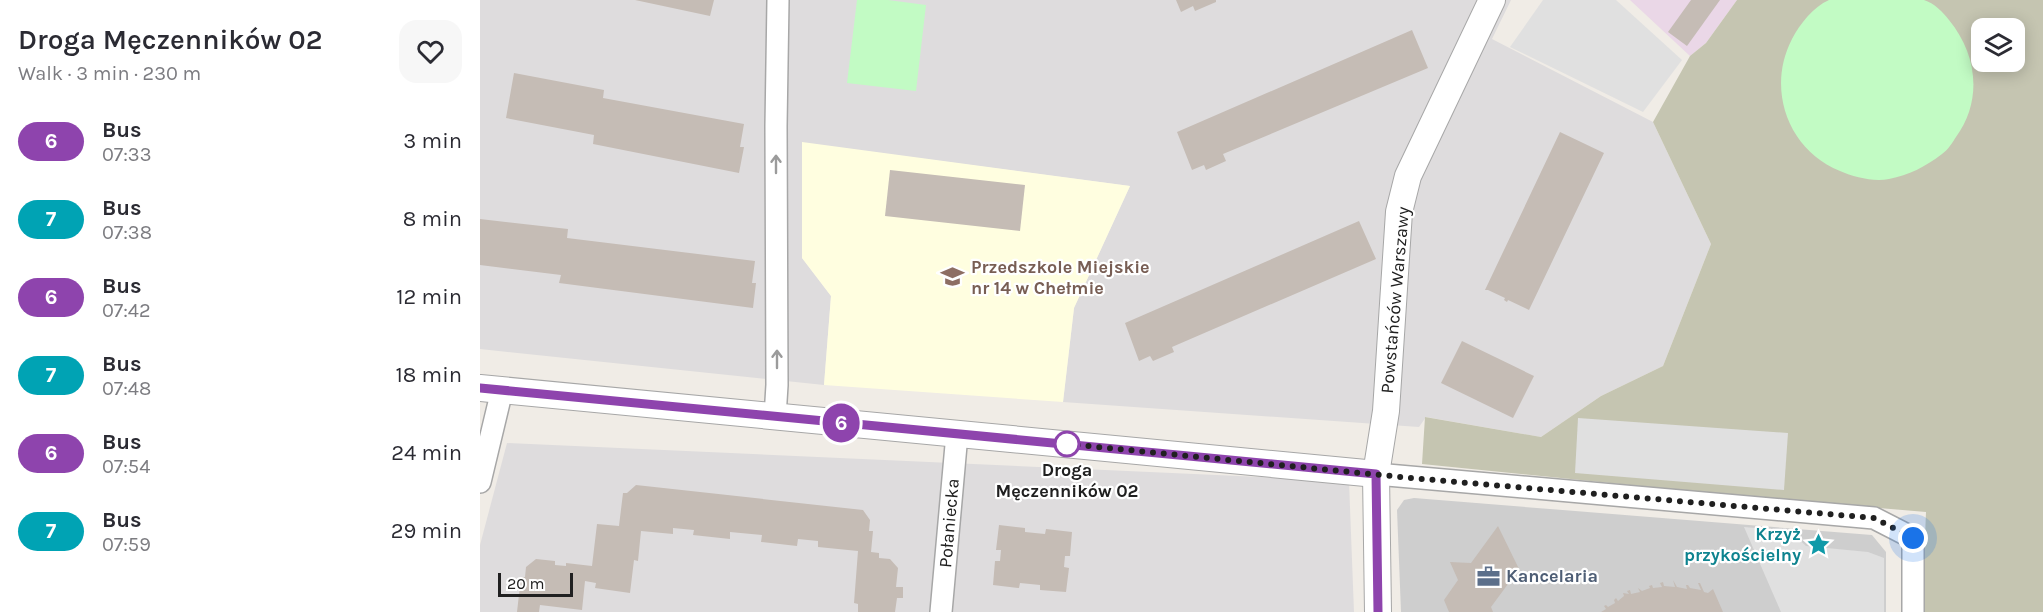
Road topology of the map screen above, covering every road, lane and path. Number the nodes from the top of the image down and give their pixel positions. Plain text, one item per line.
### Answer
1 (778, 0) edge
2 (1492, 0) edge
3 (491, 389) edge
4 (775, 417) junction
5 (957, 434) junction
6 (1376, 474) junction
7 (480, 482) edge
8 (941, 612) edge
9 (1378, 612) edge
10 (1913, 612) edge

4 -> 1 street
2 - 6 street, Powstańców Warszawy
3 - 4 street
3 - 7 street
4 - 5 street
5 - 6 street
5 - 8 street, Połaniecka
6 - 9 street, Powstańców Warszawy
6 - 10 street

